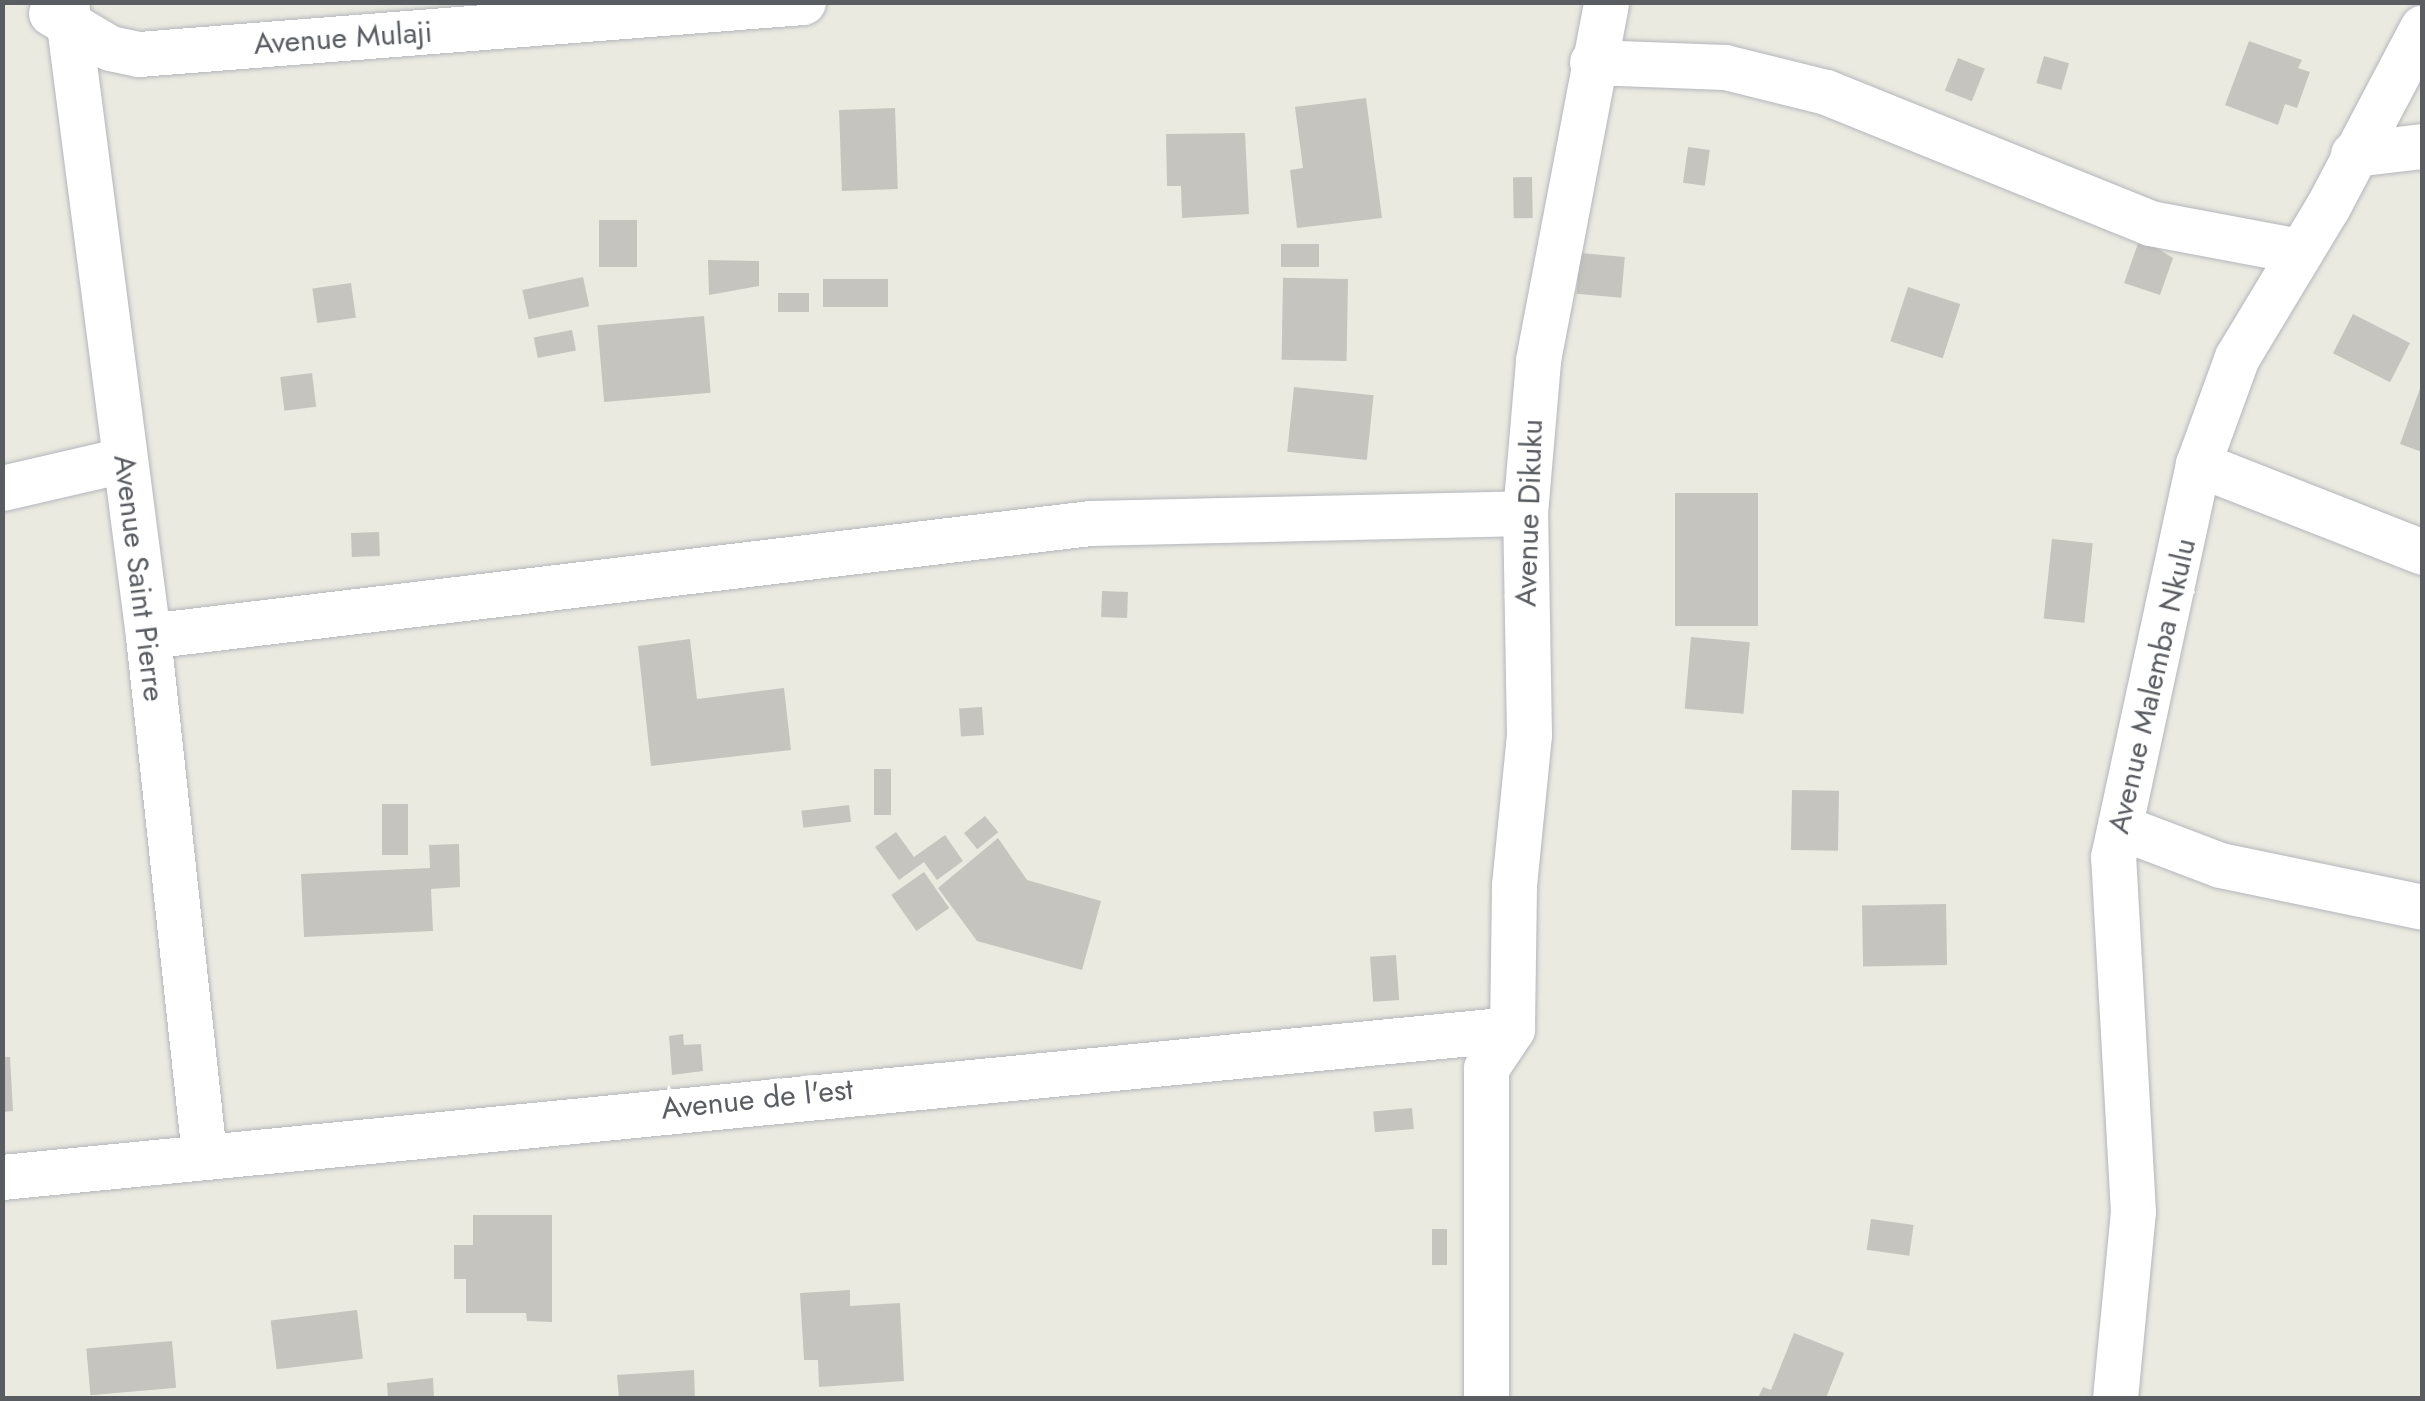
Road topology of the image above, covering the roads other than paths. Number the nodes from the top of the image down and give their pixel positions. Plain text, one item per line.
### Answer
1 (802, 2) edge
2 (1606, 2) edge
3 (57, 10) edge
4 (2422, 28) edge
5 (1592, 62) junction
6 (2422, 146) edge
7 (2353, 154) junction
8 (2300, 251) junction
9 (123, 460) junction
10 (2198, 464) junction
11 (2, 488) edge
12 (1526, 513) junction
13 (2422, 552) edge
14 (148, 636) junction
15 (2120, 827) junction
16 (2422, 907) edge
17 (1512, 1029) junction
18 (204, 1155) junction
19 (2, 1177) edge
20 (1486, 1398) edge
21 (2115, 1398) edge

1 - 3 street, Avenue Mulaji
2 - 5 street, Avenue Dikuku
3 - 9 street, Avenue Saint Pierre
4 - 7 street, Avenue Malemba Nkulu
5 - 8 street
5 - 12 street, Avenue Dikuku
6 - 7 street
7 - 8 street, Avenue Malemba Nkulu
8 - 10 street, Avenue Malemba Nkulu
9 - 11 street
9 - 14 street, Avenue Saint Pierre
10 - 13 street
10 - 15 street, Avenue Malemba Nkulu
12 - 14 street
12 - 17 street, Avenue Dikuku
14 - 18 street, Avenue Saint Pierre
15 - 16 street
15 - 21 street, Avenue Malemba Nkulu
17 - 18 street, Avenue de l'est
17 - 20 street
18 - 19 street, Avenue de l'est

